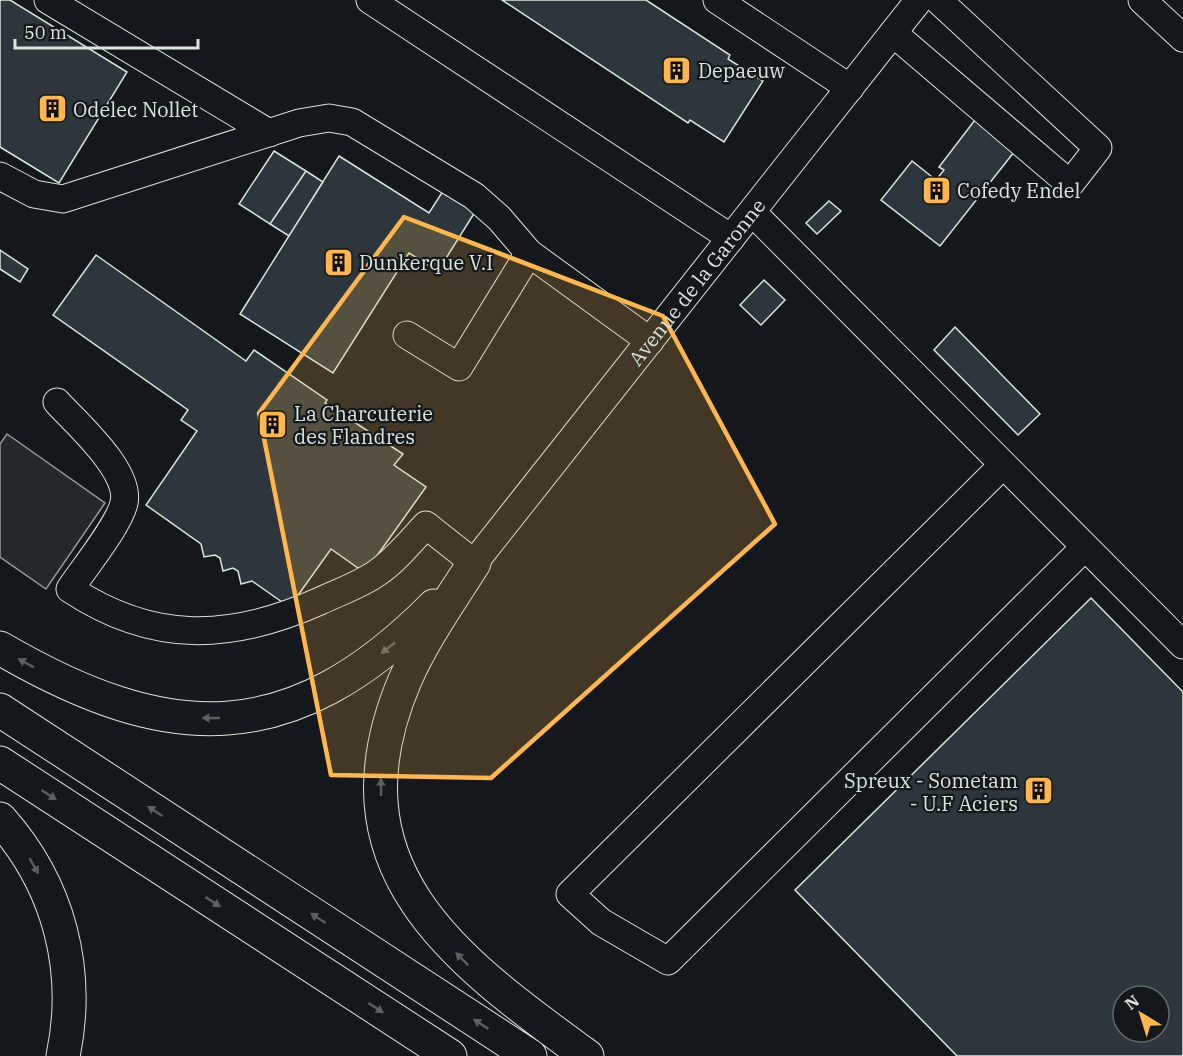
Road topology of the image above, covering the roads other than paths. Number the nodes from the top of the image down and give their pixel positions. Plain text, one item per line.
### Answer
1 (48, 0) edge
2 (370, 0) edge
3 (717, 0) edge
4 (938, 0) edge
5 (1142, 0) edge
6 (903, 11) edge
7 (1183, 38) edge
8 (850, 88) junction
9 (269, 133) junction
10 (0, 176) edge
11 (752, 212) junction
12 (730, 238) junction
13 (529, 253) junction
14 (408, 335) dead end
15 (650, 341) junction
16 (57, 402) dead end
17 (1003, 465) junction
18 (1085, 547) junction
19 (474, 563) junction
20 (1183, 645) edge
21 (0, 648) edge
22 (0, 710) edge
23 (0, 764) edge
24 (0, 819) edge
25 (63, 1056) edge
26 (450, 1056) edge
27 (530, 1056) edge
28 (587, 1056) edge

1 - 9 street
2 - 12 street
3 - 8 street
4 - 6 street
5 - 7 street
6 - 8 street, Avenue de la Garonne
8 - 11 street, Avenue de la Garonne
9 - 10 street
9 - 13 street
11 - 12 street, Avenue de la Garonne
11 - 17 street
12 - 15 street, Avenue de la Garonne
13 - 14 street
13 - 15 street
15 - 19 street, Avenue de la Garonne
16 - 19 street
17 - 18 street
17 - 18 street
18 - 20 street
19 -> 21 highway
28 -> 19 highway
27 -> 22 highway
23 -> 26 highway
24 -> 25 highway

